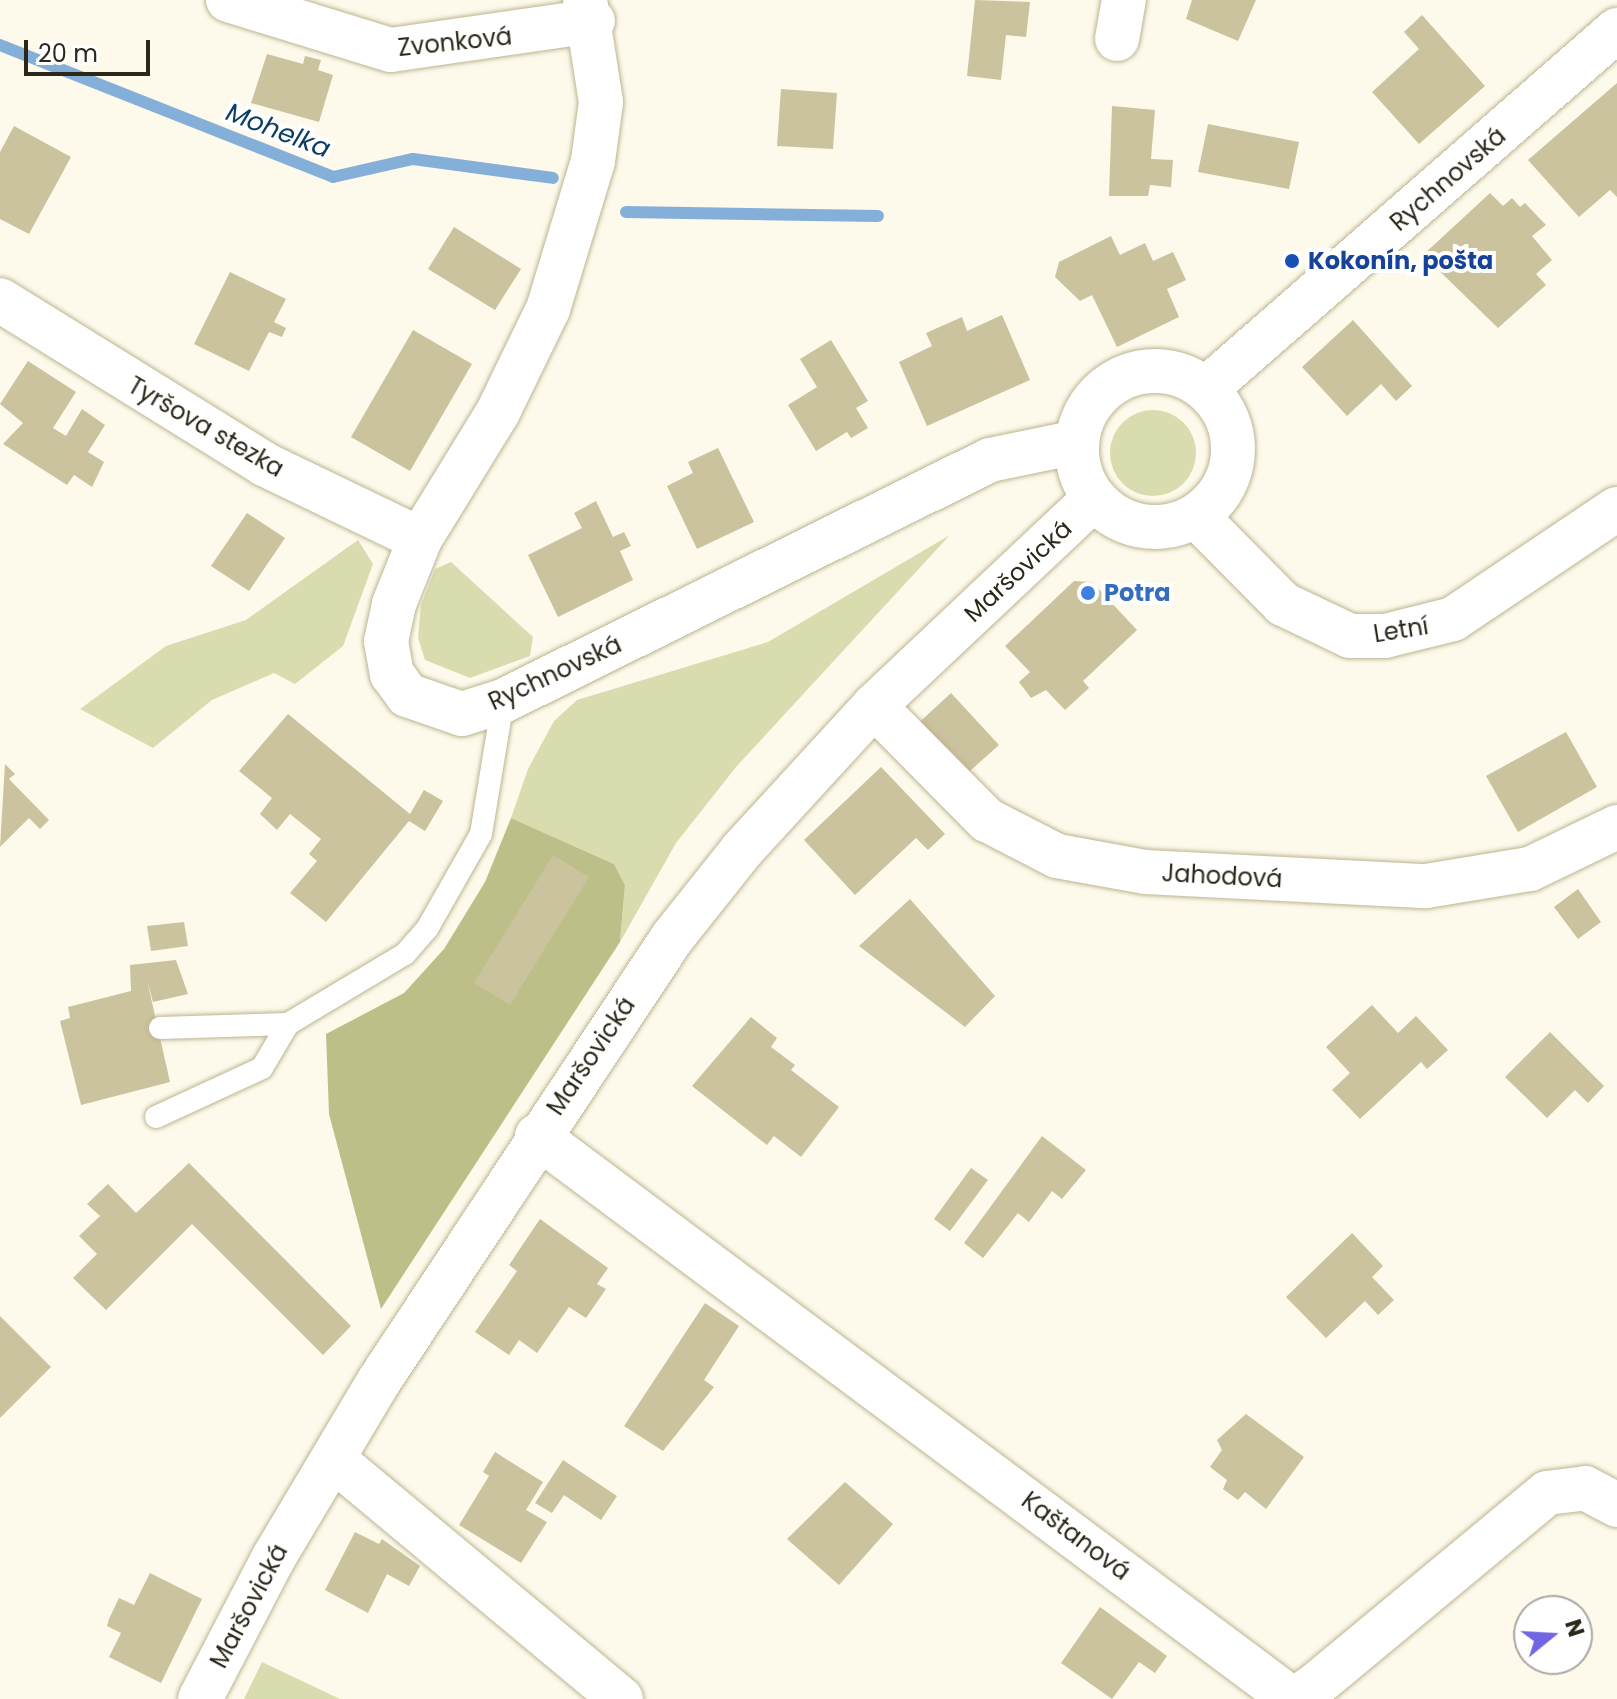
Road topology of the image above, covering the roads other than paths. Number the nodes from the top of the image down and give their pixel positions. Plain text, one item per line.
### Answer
1 (228, 0) edge
2 (589, 11) edge
3 (1617, 30) edge
4 (0, 300) edge
5 (1206, 389) junction
6 (1077, 442) junction
7 (1094, 499) junction
8 (1617, 509) edge
9 (1196, 516) junction
10 (420, 539) junction
11 (503, 701) junction
12 (874, 706) junction
13 (1617, 827) edge
14 (288, 1024) junction
15 (160, 1028) dead end
16 (156, 1117) dead end
17 (537, 1136) junction
18 (333, 1459) junction
19 (1617, 1505) edge
20 (1284, 1697) edge
21 (200, 1699) edge
22 (621, 1699) edge

1 - 2 street, Zvonková
2 - 10 street, Rychnovská
3 - 5 street, Rychnovská
4 - 10 street, Tyršova stezka
5 - 6 street
5 - 9 street
6 - 7 street
6 - 11 street, Rychnovská
7 - 9 street
7 - 12 street, Maršovická
8 - 9 street, Letní
10 - 11 street, Rychnovská
11 - 14 lane
12 - 13 street, Jahodová
12 - 17 street, Maršovická
14 - 15 lane
14 - 16 lane
17 - 18 street, Maršovická
17 - 20 street, Kaštanová
18 - 21 street, Maršovická
18 - 22 street
19 - 20 street, Kaštanová

